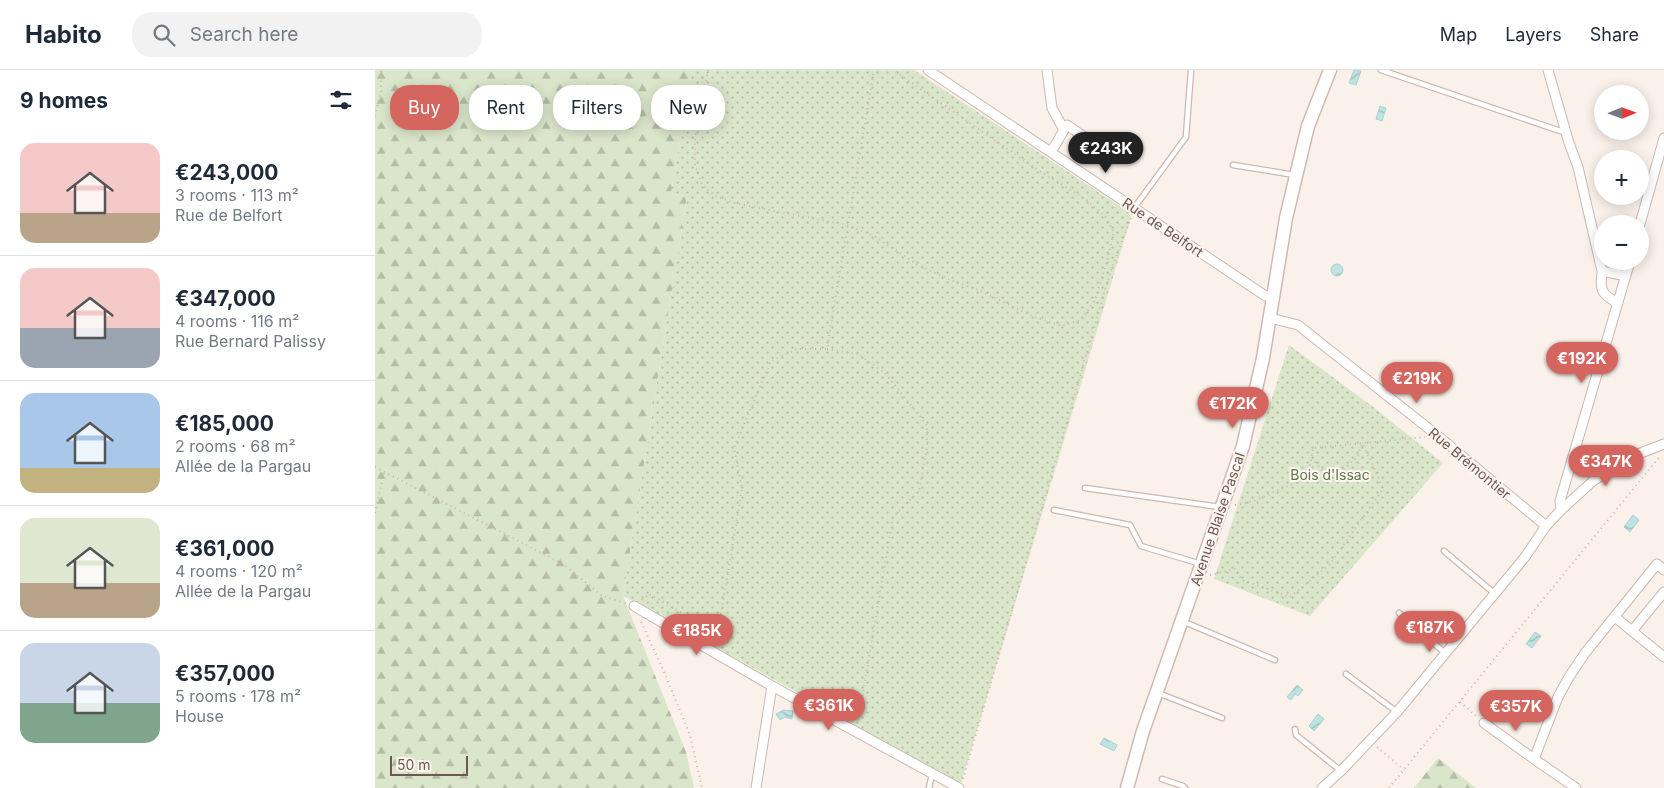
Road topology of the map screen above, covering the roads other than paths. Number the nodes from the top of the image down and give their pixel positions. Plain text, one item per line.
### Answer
1 (928, 70) edge
2 (1047, 70) edge
3 (1191, 70) edge
4 (1330, 70) edge
5 (1381, 70) edge
6 (1548, 70) edge
7 (1064, 130) junction
8 (1566, 132) junction
9 (1085, 138) dead end
10 (1664, 138) edge
11 (1051, 152) junction
12 (1233, 165) dead end
13 (1296, 176) junction
14 (1134, 208) junction
15 (1643, 215) edge
16 (1594, 231) edge
17 (1603, 270) joint
18 (1628, 270) edge
19 (1626, 276) junction
20 (1274, 299) junction
21 (1618, 303) junction
22 (1271, 318) junction
23 (1664, 444) edge
24 (1085, 488) dead end
25 (1222, 508) junction
26 (1054, 510) dead end
27 (1561, 510) junction
28 (1546, 526) junction
29 (1444, 551) dead end
30 (1202, 564) junction
31 (1664, 570) edge
32 (1664, 592) edge
33 (1495, 594) junction
34 (634, 606) road end
35 (1399, 613) dead end
36 (1615, 617) junction
37 (1181, 622) junction
38 (1632, 631) junction
39 (1445, 653) junction
40 (1664, 657) edge
41 (1275, 660) dead end
42 (1346, 674) dead end
43 (771, 686) junction
44 (1156, 692) junction
45 (1397, 712) junction
46 (1222, 718) dead end
47 (1484, 723) road end
48 (1295, 729) dead end
49 (1534, 760) junction
50 (1341, 771) junction
51 (932, 774) junction
52 (1162, 779) dead end
53 (756, 788) edge
54 (929, 788) edge
55 (959, 788) edge
56 (1127, 788) edge
57 (1185, 788) edge
58 (1322, 788) edge
59 (1576, 788) edge

1 - 11 street, Rue de Belfort
2 - 7 street
3 - 14 lane
4 - 13 main road, Avenue Blaise Pascal
5 - 8 lane
6 - 8 street
7 - 9 street
7 - 11 street
8 - 16 street
10 - 15 street
11 - 14 street, Rue de Belfort
12 - 13 lane
13 - 20 main road, Avenue Blaise Pascal
14 - 20 street, Rue de Belfort
17 - 19 street
17 - 21 street
18 - 19 street
19 - 21 street
20 - 22 main road, Avenue Blaise Pascal
21 - 27 street
22 - 25 main road, Avenue Blaise Pascal
22 - 28 street, Rue Brémontier
23 - 27 street
24 - 25 lane
25 - 30 main road, Avenue Blaise Pascal
26 - 30 lane
27 - 28 street
28 - 33 street
29 - 33 lane
30 - 37 main road, Avenue Blaise Pascal
31 - 36 street
32 - 38 street
33 - 39 street
34 - 43 street
35 - 39 lane
36 - 38 street
36 - 49 street
37 - 41 lane
37 - 44 main road, Avenue Blaise Pascal
38 - 40 street
39 - 45 street
42 - 45 lane
43 - 51 street
43 - 53 street
44 - 46 lane
44 - 56 main road, Avenue Blaise Pascal
45 - 50 street
47 - 49 street
48 - 50 lane
49 - 59 street
50 - 58 street
51 - 54 lane
51 - 55 street
52 - 57 lane

